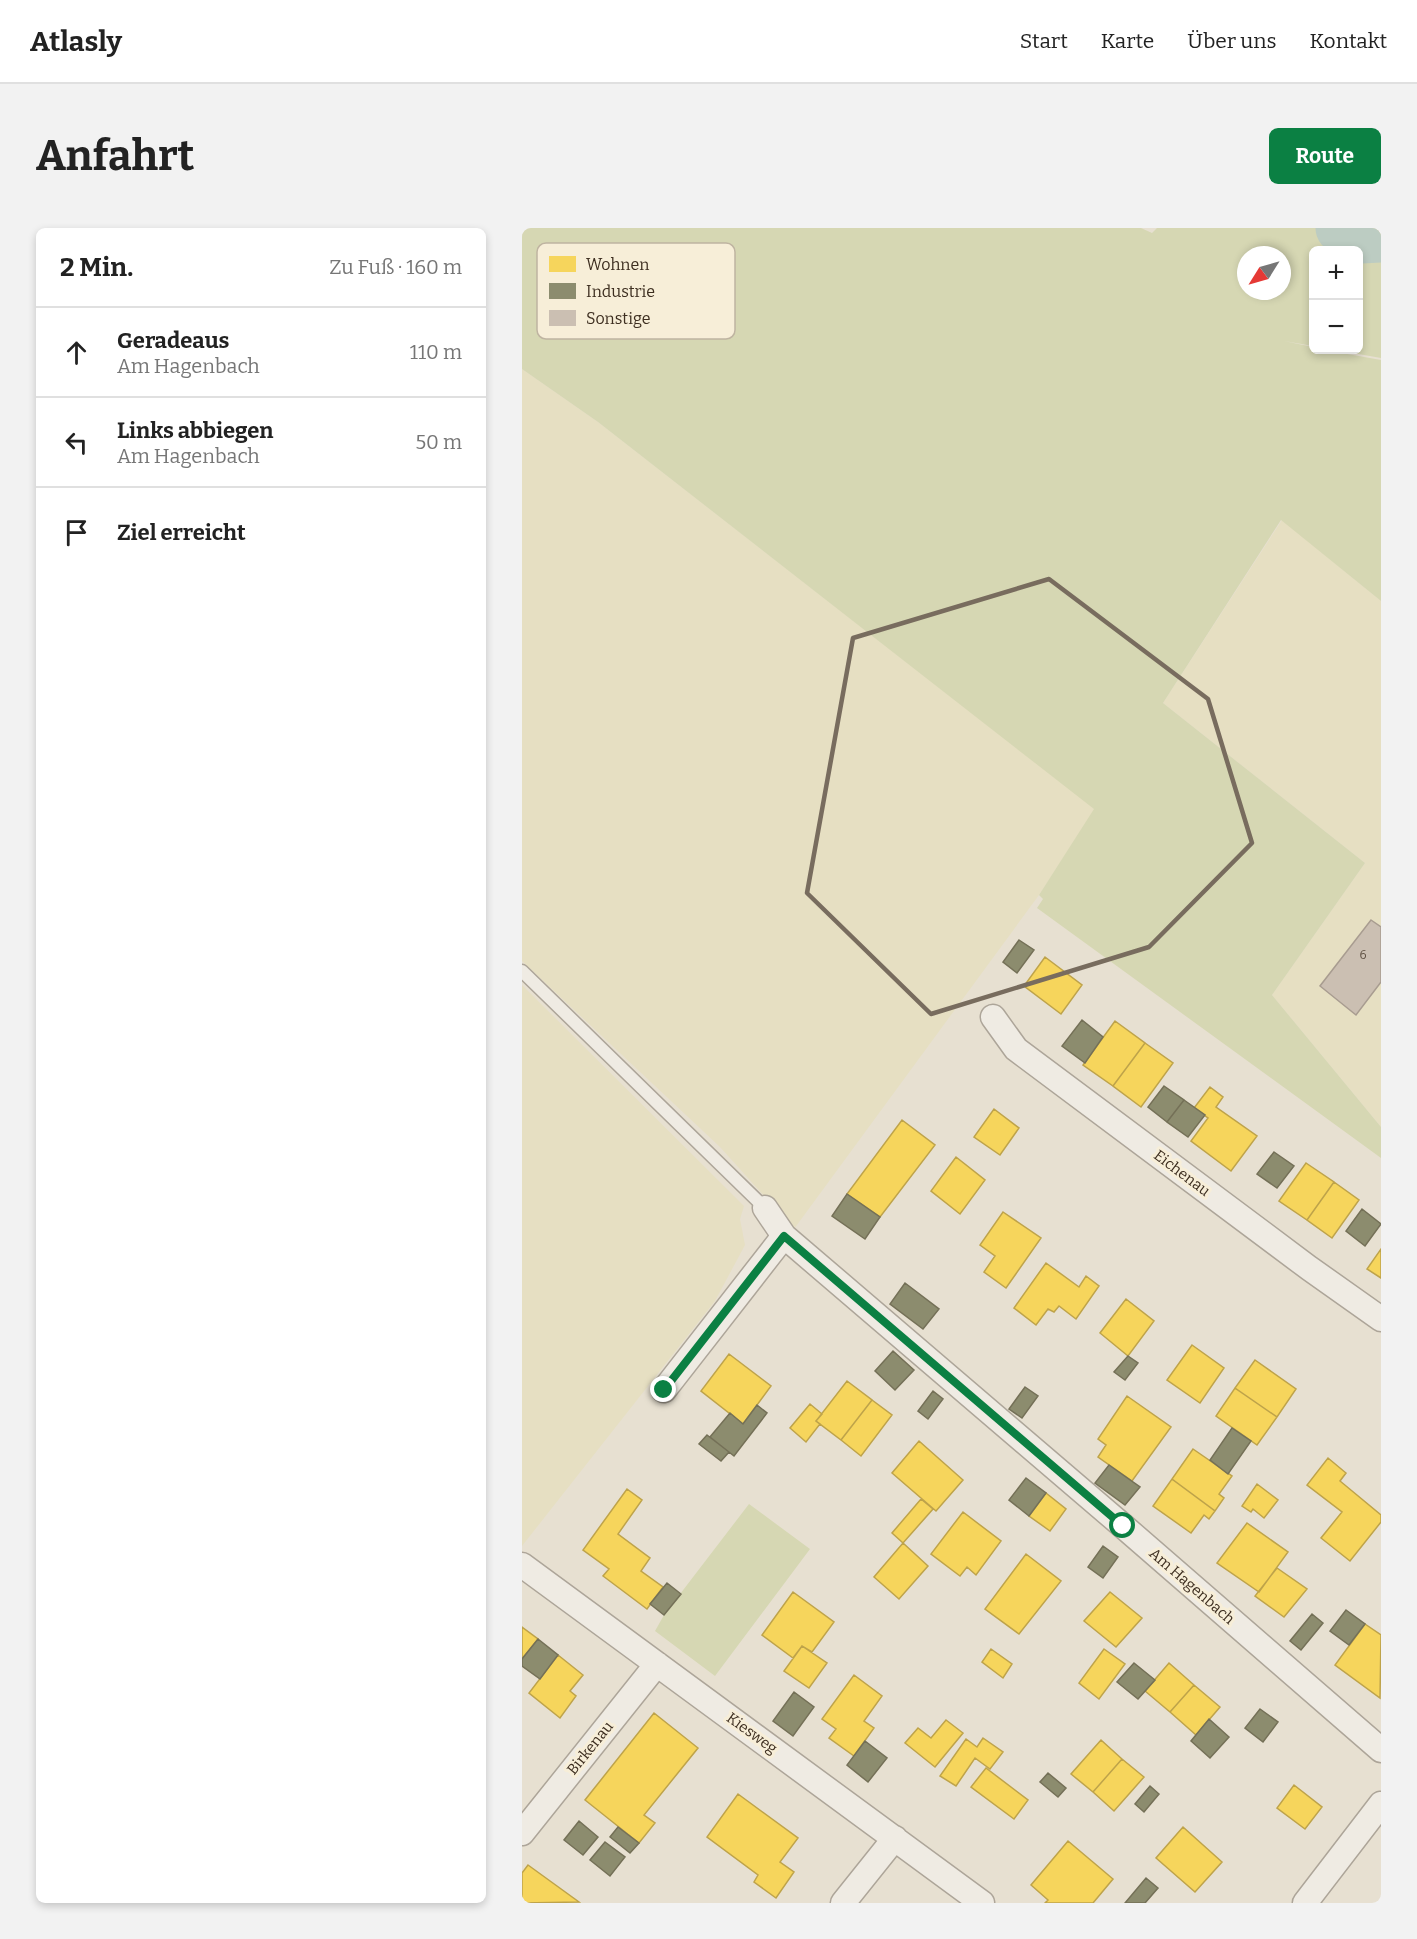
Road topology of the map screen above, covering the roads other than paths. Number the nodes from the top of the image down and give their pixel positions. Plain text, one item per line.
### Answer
1 (522, 971) edge
2 (993, 1017) dead end
3 (765, 1208) joint
4 (784, 1236) junction
5 (1381, 1319) edge
6 (664, 1390) dead end
7 (522, 1565) edge
8 (657, 1664) junction
9 (1381, 1750) edge
10 (1381, 1804) edge
11 (522, 1833) edge
12 (895, 1838) junction
13 (843, 1903) edge
14 (982, 1903) edge
15 (1305, 1903) edge

1 - 3 lane
2 - 5 street, Eichenau
3 - 4 street, Am Hagenbach
4 - 6 street
4 - 9 street, Am Hagenbach
7 - 8 street, Kiesweg
8 - 11 street, Birkenau
8 - 12 street, Kiesweg
10 - 15 street
12 - 13 street
12 - 14 street, Kiesweg

